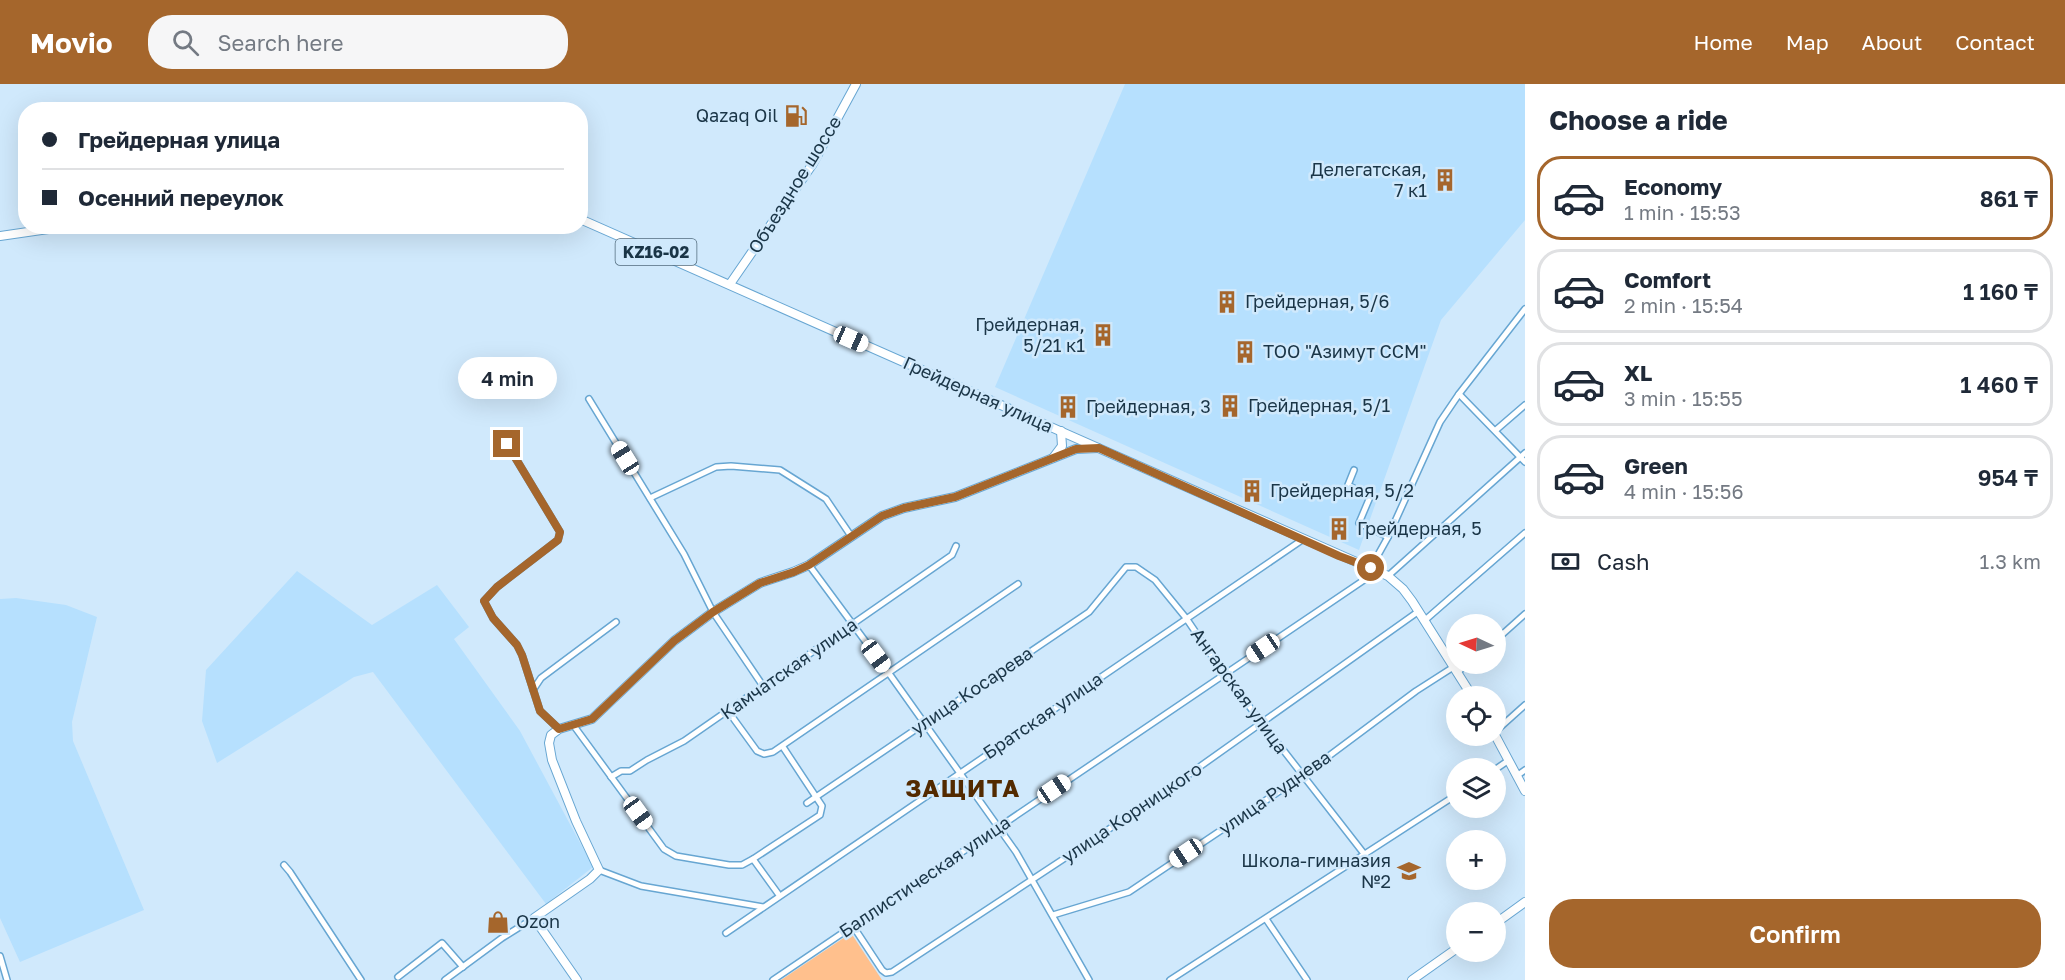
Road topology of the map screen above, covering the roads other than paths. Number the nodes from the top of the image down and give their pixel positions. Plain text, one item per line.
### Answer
1 (856, 84) edge
2 (588, 222) edge
3 (18, 233) edge
4 (0, 236) edge
5 (730, 284) junction
6 (1525, 309) edge
7 (1459, 394) junction
8 (589, 399) dead end
9 (1525, 405) edge
10 (1496, 430) junction
11 (1061, 431) junction
12 (507, 444) dead end
13 (1099, 448) junction
14 (1522, 455) edge
15 (1052, 459) junction
16 (1525, 462) edge
17 (1354, 470) dead end
18 (650, 498) junction
19 (1525, 533) edge
20 (851, 536) junction
21 (1388, 537) junction
22 (1302, 540) junction
23 (957, 546) dead end
24 (809, 565) junction
25 (1126, 567) joint
26 (1371, 568) junction
27 (1388, 576) junction
28 (1018, 584) dead end
29 (1419, 611) junction
30 (713, 612) junction
31 (1525, 614) edge
32 (1185, 618) junction
33 (1424, 621) junction
34 (616, 622) dead end
35 (853, 625) junction
36 (1506, 631) edge
37 (1446, 653) edge
38 (888, 672) junction
39 (1224, 674) junction
40 (1448, 674) edge
41 (763, 686) junction
42 (533, 690) junction
43 (1525, 705) edge
44 (728, 711) junction
45 (924, 723) junction
46 (1506, 723) edge
47 (1262, 724) junction
48 (574, 726) junction
49 (559, 729) junction
50 (1502, 746) edge
51 (783, 747) junction
52 (1510, 760) junction
53 (1506, 763) edge
54 (1521, 772) edge
55 (960, 773) junction
56 (1302, 776) junction
57 (612, 777) junction
58 (1525, 791) edge
59 (817, 796) junction
60 (1446, 802) edge
61 (807, 803) dead end
62 (998, 827) junction
63 (1365, 855) junction
64 (753, 859) junction
65 (284, 865) dead end
66 (599, 870) junction
67 (1031, 880) junction
68 (779, 895) junction
69 (1525, 903) edge
70 (764, 907) junction
71 (1053, 915) junction
72 (1506, 916) edge
73 (534, 918) junction
74 (1266, 919) junction
75 (853, 926) junction
76 (726, 933) dead end
77 (0, 956) edge
78 (1446, 956) edge
79 (463, 967) junction
80 (398, 977) dead end
81 (8, 980) edge
82 (362, 980) edge
83 (445, 980) edge
84 (578, 980) edge
85 (773, 980) edge
86 (1089, 980) edge
87 (1170, 980) edge
88 (1306, 980) edge
89 (1412, 980) edge

1 - 5 main road, Объездное шоссе
2 - 5 main road, KZ16-02
3 - 4 main road
5 - 11 main road, Грейдерная улица / KZ16-02
6 - 7 street, Баллистическая улица
7 - 10 street
7 - 21 street, Баллистическая улица
8 - 18 street
9 - 10 street
10 - 14 street
11 - 13 main road, Грейдерная улица / KZ16-02
11 - 15 street
12 - 42 street
13 - 15 street
13 - 22 main road, Грейдерная улица / KZ16-02
14 - 16 street
14 - 27 street
15 - 20 street
17 - 21 street
18 - 20 street
18 - 30 street
19 - 33 street
20 - 24 street
21 - 26 street, Баллистическая улица
22 - 26 main road, Грейдерная улица / KZ16-02
22 - 32 street, Братская улица
23 - 35 street, Камчатская улица
24 - 30 street
24 - 35 street
25 - 32 street, Ангарская улица
25 - 45 street, улица Косарева
26 - 27 main road, Грейдерная улица / KZ16-02
26 - 39 street, Баллистическая улица
27 - 29 main road, Грейдерная улица / KZ16-02
28 - 38 street
29 - 33 main road, Грейдерная улица / KZ16-02
29 - 47 street, улица Корницкого
30 - 41 street
30 - 48 street
31 - 36 street
32 - 39 street, Ангарская улица
32 - 55 street, Братская улица
33 - 37 main road, Грейдерная улица / KZ16-02
34 - 42 street
35 - 38 street
35 - 41 street, Камчатская улица
38 - 45 street
38 - 51 street
39 - 47 street, Ангарская улица
39 - 62 street, Баллистическая улица
40 - 56 street, улица Руднева
41 - 44 street, Камчатская улица
42 - 49 street
43 - 46 street
44 - 51 street
44 - 57 street, Камчатская улица
45 - 55 street
45 - 59 street, улица Косарева
47 - 56 street, Ангарская улица
47 - 67 street, улица Корницкого
48 - 49 street
48 - 57 street
49 - 66 street
50 - 52 main road
51 - 59 street
52 - 53 street
52 - 54 main road
54 - 58 main road
55 - 62 street
55 - 68 street, Братская улица
56 - 63 street, Ангарская улица
56 - 71 street, улица Руднева
57 - 64 street
59 - 61 street, улица Косарева
59 - 64 street
60 - 63 street
62 - 67 street
62 - 75 street, Баллистическая улица
63 - 74 street
64 - 68 street
65 - 82 street
66 - 70 street
66 - 73 street
67 - 71 street
67 - 75 street, улица Корницкого
68 - 70 street, Братская улица
69 - 72 street
70 - 76 street, Братская улица
71 - 86 street
73 - 79 street
73 - 84 street
74 - 87 street
74 - 88 street
75 - 85 street, Баллистическая улица
77 - 81 street
78 - 89 street
79 - 80 street
79 - 83 street

